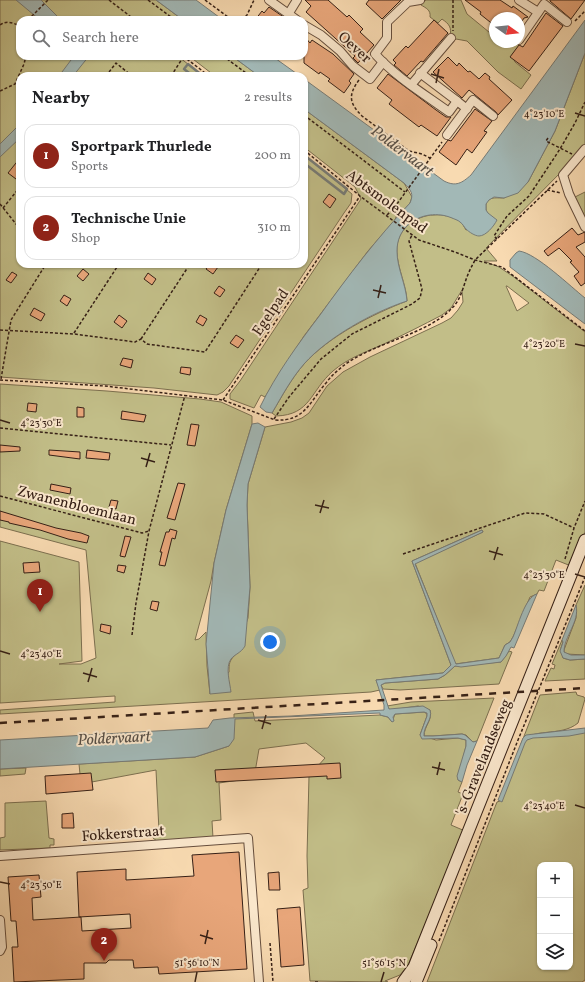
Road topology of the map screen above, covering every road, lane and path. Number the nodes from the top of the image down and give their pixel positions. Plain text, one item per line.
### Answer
1 (48, 0) edge
2 (109, 0) edge
3 (148, 0) edge
4 (205, 0) edge
5 (254, 0) edge
6 (270, 0) edge
7 (297, 0) edge
8 (420, 0) edge
9 (453, 0) edge
10 (519, 0) edge
11 (585, 11) edge
12 (538, 12) junction
13 (289, 13) junction
14 (34, 16) edge
15 (130, 16) edge
16 (170, 16) edge
17 (227, 16) edge
18 (246, 16) edge
19 (292, 16) edge
20 (0, 21) edge
21 (567, 22) joint
22 (3, 23) junction
23 (16, 24) edge
24 (0, 25) edge
25 (308, 27) edge
26 (525, 31) edge
27 (451, 38) joint
28 (25, 60) edge
29 (181, 60) edge
30 (189, 60) edge
31 (228, 60) edge
32 (383, 62) junction
33 (20, 72) edge
34 (109, 72) edge
35 (127, 72) edge
36 (174, 72) edge
37 (204, 72) edge
38 (245, 72) edge
39 (420, 73) junction
40 (363, 74) junction
41 (16, 82) edge
42 (411, 85) junction
43 (0, 91) edge
44 (457, 101) junction
45 (585, 102) edge
46 (467, 109) junction
47 (493, 116) dead end
48 (308, 118) edge
49 (447, 135) joint
50 (548, 138) dead end
51 (546, 141) junction
52 (544, 145) dead end
53 (560, 149) junction
54 (585, 149) edge
55 (308, 153) edge
56 (578, 157) junction
57 (429, 160) junction
58 (563, 175) junction
59 (547, 190) junction
60 (16, 192) edge
61 (405, 192) junction
62 (569, 194) junction
63 (360, 196) junction
64 (0, 204) edge
65 (3, 208) junction
66 (388, 216) junction
67 (16, 224) edge
68 (585, 227) edge
69 (412, 235) junction
70 (497, 239) junction
71 (475, 260) junction
72 (43, 268) edge
73 (116, 268) edge
74 (187, 268) edge
75 (259, 268) edge
76 (0, 330) edge
77 (8, 331) junction
78 (585, 331) edge
79 (74, 334) junction
80 (141, 339) junction
81 (1, 380) edge
82 (184, 395) junction
83 (223, 400) junction
84 (274, 419) junction
85 (0, 428) edge
86 (171, 445) junction
87 (0, 496) edge
88 (585, 501) edge
89 (574, 528) junction
90 (149, 532) junction
91 (585, 540) edge
92 (403, 554) dead end
93 (585, 558) edge
94 (565, 559) dead end
95 (585, 577) edge
96 (132, 635) dead end
97 (0, 856) edge
98 (0, 920) edge
99 (270, 943) dead end
100 (436, 946) dead end
101 (0, 951) edge
102 (259, 982) edge
103 (273, 982) edge
104 (315, 982) edge
105 (318, 982) edge
106 (403, 982) edge
107 (416, 982) edge

1 - 14 path
2 - 15 path
3 - 16 path
4 - 17 path
5 - 18 path
6 - 13 street
7 - 13 street
8 - 32 street
9 - 27 path
10 - 12 street
11 - 21 path
12 - 21 street
12 - 26 street
13 - 19 street
20 - 22 path
22 - 23 path
22 - 24 path
25 - 40 street, Oever
27 - 39 street
28 - 33 path
29 - 36 path
30 - 37 path
31 - 38 path
32 - 40 street, Oever
32 - 42 street
34 - 35 path
39 - 42 street
39 - 44 street
40 - 57 path
41 - 43 path
42 - 44 street
44 - 46 street
45 - 53 path
46 - 47 street
46 - 49 street
48 - 61 path
49 - 57 path
50 - 51 path
51 - 52 path
51 - 53 path
53 - 56 path
53 - 70 path
54 - 56 street
55 - 63 path, Abtsmolenpad
56 - 58 street
57 - 61 path
58 - 59 path
58 - 62 street
59 - 62 path
59 - 70 path
60 - 65 path
61 - 66 path
62 - 68 street
63 - 66 path, Abtsmolenpad
63 - 83 path, Egelpad
64 - 65 path
65 - 67 path
66 - 69 path, Abtsmolenpad
69 - 71 path, Abtsmolenpad
69 - 84 path
70 - 71 path
71 - 78 path, Abtsmolenpad
71 - 84 path
72 - 77 path
73 - 79 path
74 - 80 path
75 - 80 path
76 - 77 path
77 - 79 path
77 - 81 path
79 - 80 path
81 - 82 path
82 - 83 path
82 - 86 path
83 - 84 path
85 - 86 path
86 - 90 path
87 - 90 path, Zwanenbloemlaan
88 - 89 path
89 - 92 path
89 - 94 path
90 - 96 path
91 - 106 main road, 's-Gravelandseweg
93 - 107 main road, 's-Gravelandseweg
95 - 100 path, 's-Gravelandseweg
97 - 102 street, Fokkerstraat
98 - 101 street
99 - 103 path
104 - 105 path

